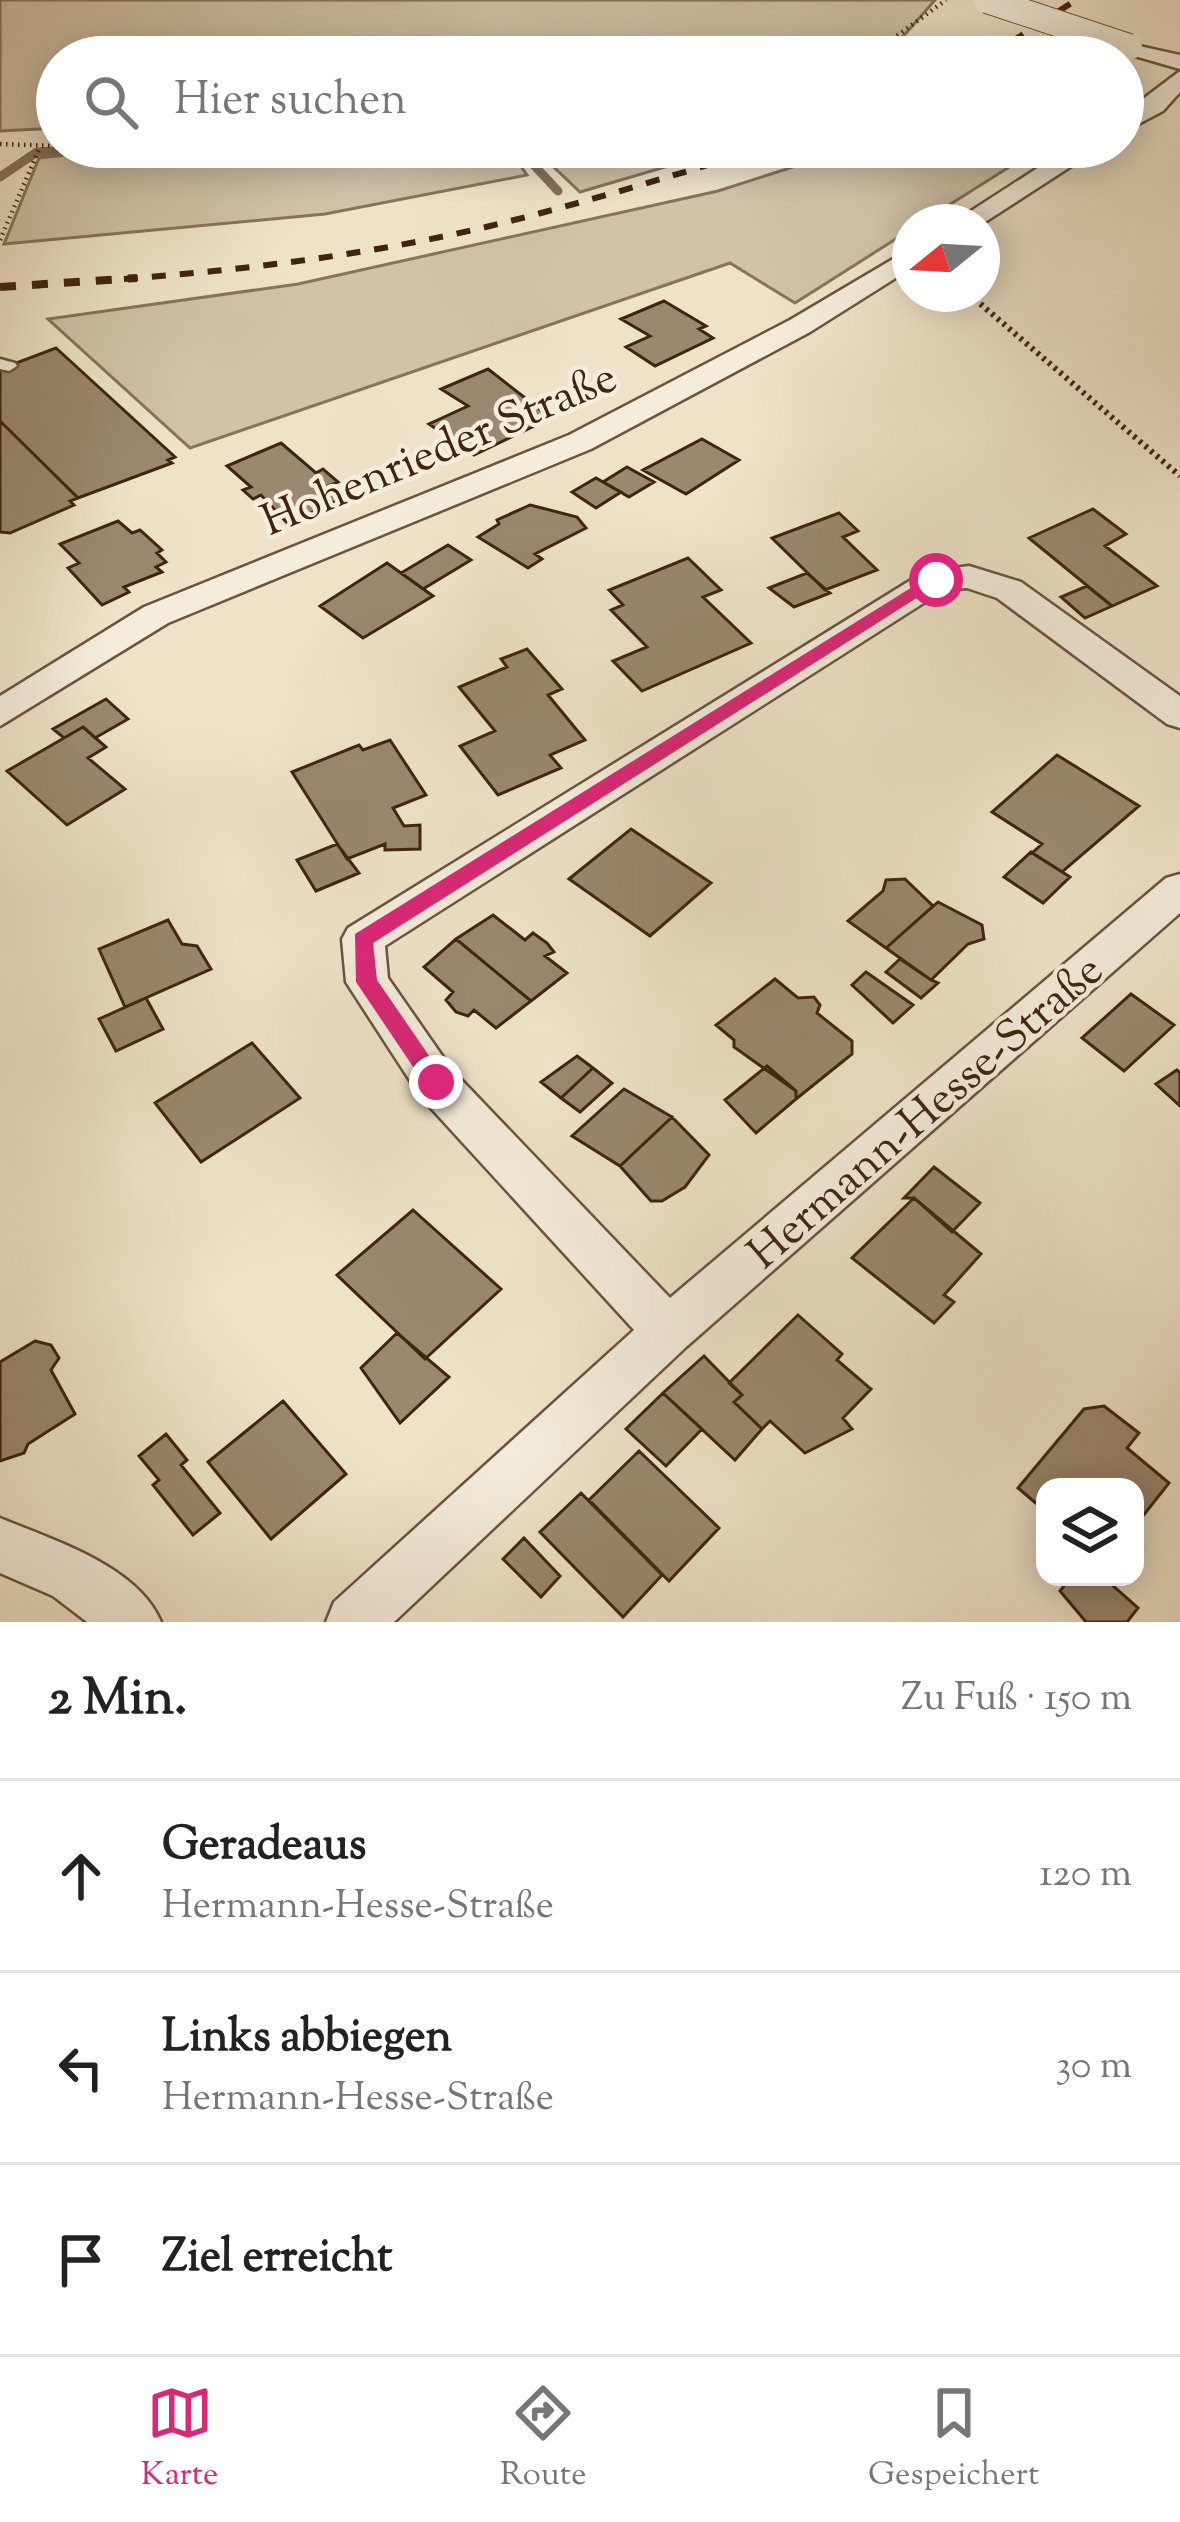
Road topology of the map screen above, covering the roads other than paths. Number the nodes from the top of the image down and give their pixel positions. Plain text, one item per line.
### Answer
1 (987, 0) edge
2 (1098, 36) edge
3 (1144, 51) edge
4 (1180, 62) edge
5 (1180, 78) edge
6 (1144, 112) edge
7 (1054, 168) edge
8 (996, 204) edge
9 (892, 268) edge
10 (0, 713) edge
11 (1180, 716) edge
12 (1180, 889) edge
13 (668, 1331) junction
14 (0, 1545) edge
15 (133, 1622) edge
16 (354, 1622) edge

1 - 2 street, bridge
3 - 4 street, bridge
5 - 6 street
7 - 8 street
9 - 10 street, Hohenrieder Straße
11 - 13 street
12 - 13 street, Hermann-Hesse-Straße
13 - 16 street, Hermann-Hesse-Straße
14 - 15 street

